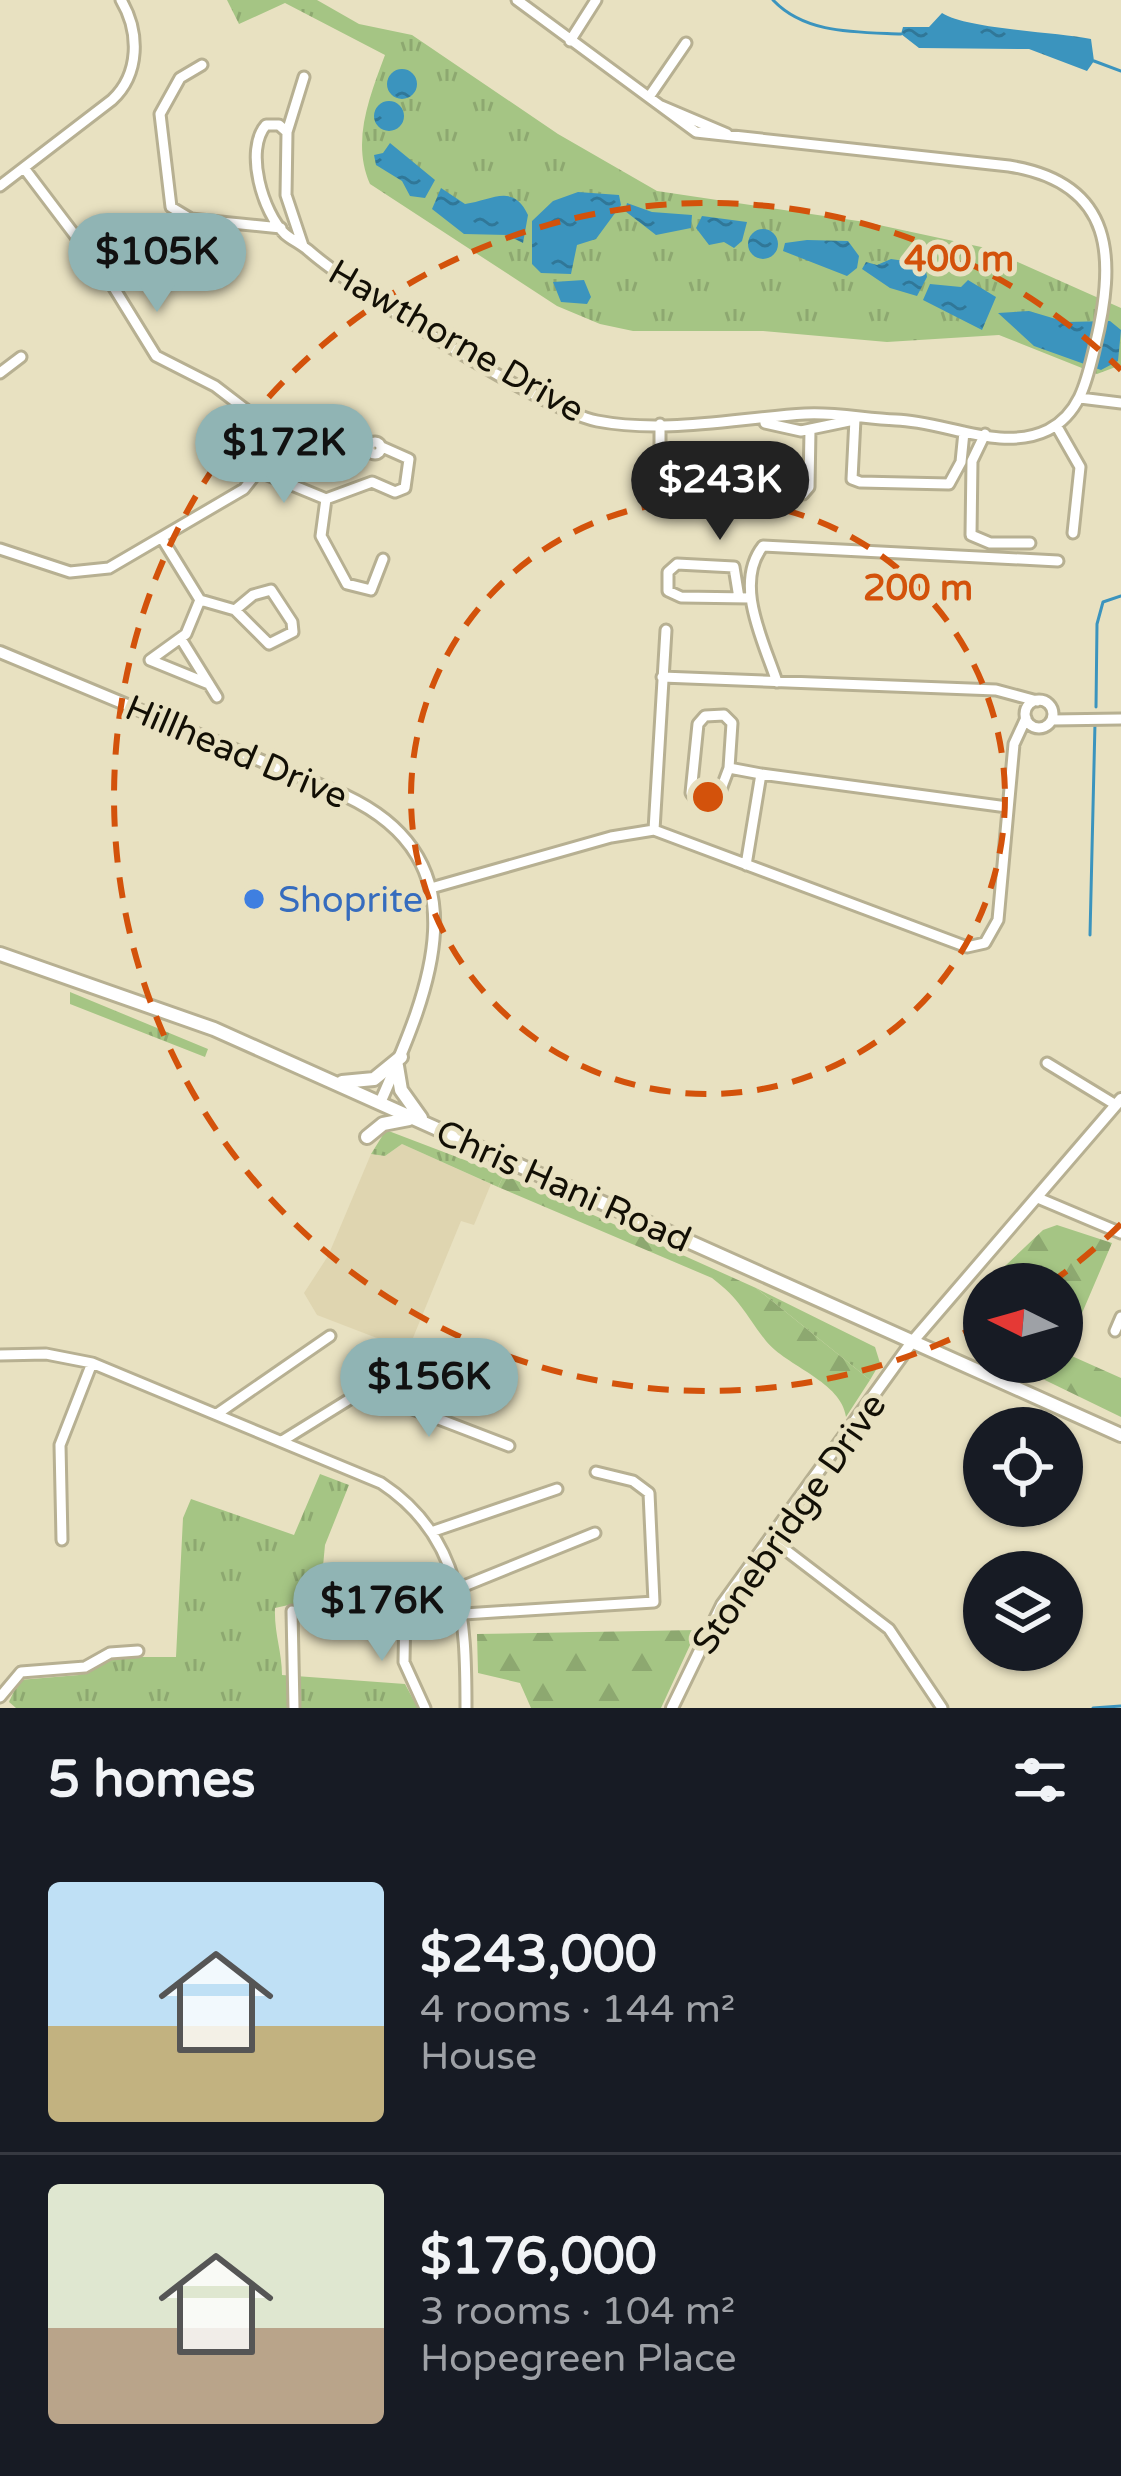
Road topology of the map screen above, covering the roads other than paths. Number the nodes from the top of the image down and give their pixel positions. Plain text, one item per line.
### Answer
1 (121, 0) edge
2 (517, 0) edge
3 (596, 0) edge
4 (570, 41) junction
5 (686, 43) dead end
6 (202, 65) dead end
7 (304, 77) dead end
8 (650, 98) junction
9 (661, 106) junction
10 (685, 112) junction
11 (708, 122) junction
12 (679, 124) junction
13 (287, 132) junction
14 (704, 134) junction
15 (731, 136) junction
16 (23, 168) junction
17 (260, 176) junction
18 (284, 177) junction
19 (0, 186) edge
20 (281, 228) junction
21 (303, 246) junction
22 (20, 357) dead end
23 (0, 373) edge
24 (1080, 398) junction
25 (1121, 403) edge
26 (800, 414) junction
27 (822, 414) junction
28 (854, 419) junction
29 (760, 422) junction
30 (660, 424) junction
31 (1056, 425) junction
32 (811, 430) junction
33 (964, 432) junction
34 (985, 434) junction
35 (382, 447) dead end
36 (258, 471) junction
37 (326, 499) junction
38 (1073, 532) dead end
39 (163, 540) junction
40 (1030, 543) dead end
41 (0, 549) edge
42 (383, 559) dead end
43 (1058, 561) dead end
44 (745, 598) junction
45 (200, 600) junction
46 (235, 610) junction
47 (665, 630) dead end
48 (182, 639) junction
49 (0, 652) edge
50 (662, 677) junction
51 (776, 682) junction
52 (209, 685) junction
53 (217, 697) dead end
54 (1029, 709) junction
55 (1052, 714) junction
56 (1121, 716) edge
57 (729, 768) junction
58 (761, 774) junction
59 (1006, 807) junction
60 (654, 830) junction
61 (746, 865) junction
62 (431, 888) junction
63 (0, 954) edge
64 (399, 1061) junction
65 (1047, 1063) dead end
66 (328, 1082) junction
67 (1119, 1102) edge
68 (380, 1103) junction
69 (422, 1122) junction
70 (368, 1137) dead end
71 (1038, 1198) junction
72 (1121, 1233) edge
73 (1121, 1317) edge
74 (1115, 1330) dead end
75 (330, 1336) dead end
76 (912, 1342) junction
77 (0, 1355) edge
78 (92, 1363) junction
79 (394, 1371) dead end
80 (373, 1384) junction
81 (217, 1414) junction
82 (1121, 1435) edge
83 (282, 1441) junction
84 (509, 1446) dead end
85 (596, 1472) dead end
86 (557, 1489) dead end
87 (434, 1531) junction
88 (595, 1533) dead end
89 (770, 1538) junction
90 (62, 1540) dead end
91 (459, 1588) junction
92 (405, 1606) dead end
93 (292, 1611) dead end
94 (464, 1615) junction
95 (138, 1651) dead end
96 (2, 1702) edge
97 (294, 1708) edge
98 (424, 1708) edge
99 (466, 1708) edge
100 (672, 1708) edge
101 (942, 1708) edge

1 - 16 street
2 - 4 street
3 - 4 street
4 - 8 street
5 - 8 street
6 - 20 street
7 - 13 street, Hawthorne Drive
8 - 9 street
9 - 10 street
9 - 12 street
10 - 11 street
10 - 12 street
11 - 14 street
11 - 15 street
12 - 14 street
13 - 17 street, Hawthorne Drive
13 - 18 street, Hawthorne Drive
14 - 15 street
15 - 24 street
16 - 19 street
16 - 36 street
17 - 18 street
17 - 20 street, Hawthorne Drive
18 - 21 street, Hawthorne Drive
20 - 21 street, Hawthorne Drive
21 - 30 street, Hawthorne Drive
22 - 23 street
24 - 25 street
24 - 31 street
26 - 27 street, Hawthorne Drive
26 - 29 street, Hawthorne Drive
26 - 32 street
27 - 28 street, Hawthorne Drive
27 - 32 street
28 - 32 street, Hawthorne Drive
28 - 33 street, Hawthorne Drive
28 - 33 street
29 - 30 street, Hawthorne Drive
29 - 32 street, Hawthorne Drive
30 - 32 street
31 - 34 street, Hawthorne Drive
31 - 38 street
33 - 34 street, Hawthorne Drive
34 - 40 street
35 - 37 street
36 - 37 street
36 - 39 street
37 - 42 street
39 - 41 street
39 - 45 street
43 - 44 street
44 - 44 street
44 - 51 street
45 - 46 street
45 - 48 street
46 - 46 street
47 - 50 street
48 - 52 street
48 - 52 street
49 - 62 street, Hillhead Drive
50 - 51 street
50 - 60 street
51 - 54 street
52 - 53 street
54 - 55 street
54 - 55 street
54 - 59 street
55 - 56 street
57 - 57 street
57 - 58 street
58 - 59 street
58 - 61 street
59 - 61 street
60 - 61 street
60 - 62 street
62 - 64 street, Hillhead Drive
63 - 66 main road, Chris Hani Road
64 - 66 main road
64 - 68 street, Hillhead Drive
64 - 69 main road
65 - 67 street
66 - 68 main road, Chris Hani Road
67 - 71 street, Stonebridge Drive
68 - 69 main road, Chris Hani Road
69 - 70 main road
69 - 76 main road, Chris Hani Road
71 - 72 street
71 - 76 street, Stonebridge Drive
73 - 74 street
75 - 81 street
76 - 82 main road, Chris Hani Road
76 - 89 street, Stonebridge Drive
77 - 78 street
78 - 81 street
78 - 90 street
79 - 80 street
80 - 83 street
80 - 84 street
81 - 83 street
83 - 87 street
85 - 94 street
86 - 87 street
87 - 91 street
88 - 91 street
89 - 100 street, Stonebridge Drive
89 - 101 street
91 - 94 street
92 - 98 street
93 - 97 street
94 - 99 street
95 - 96 street

